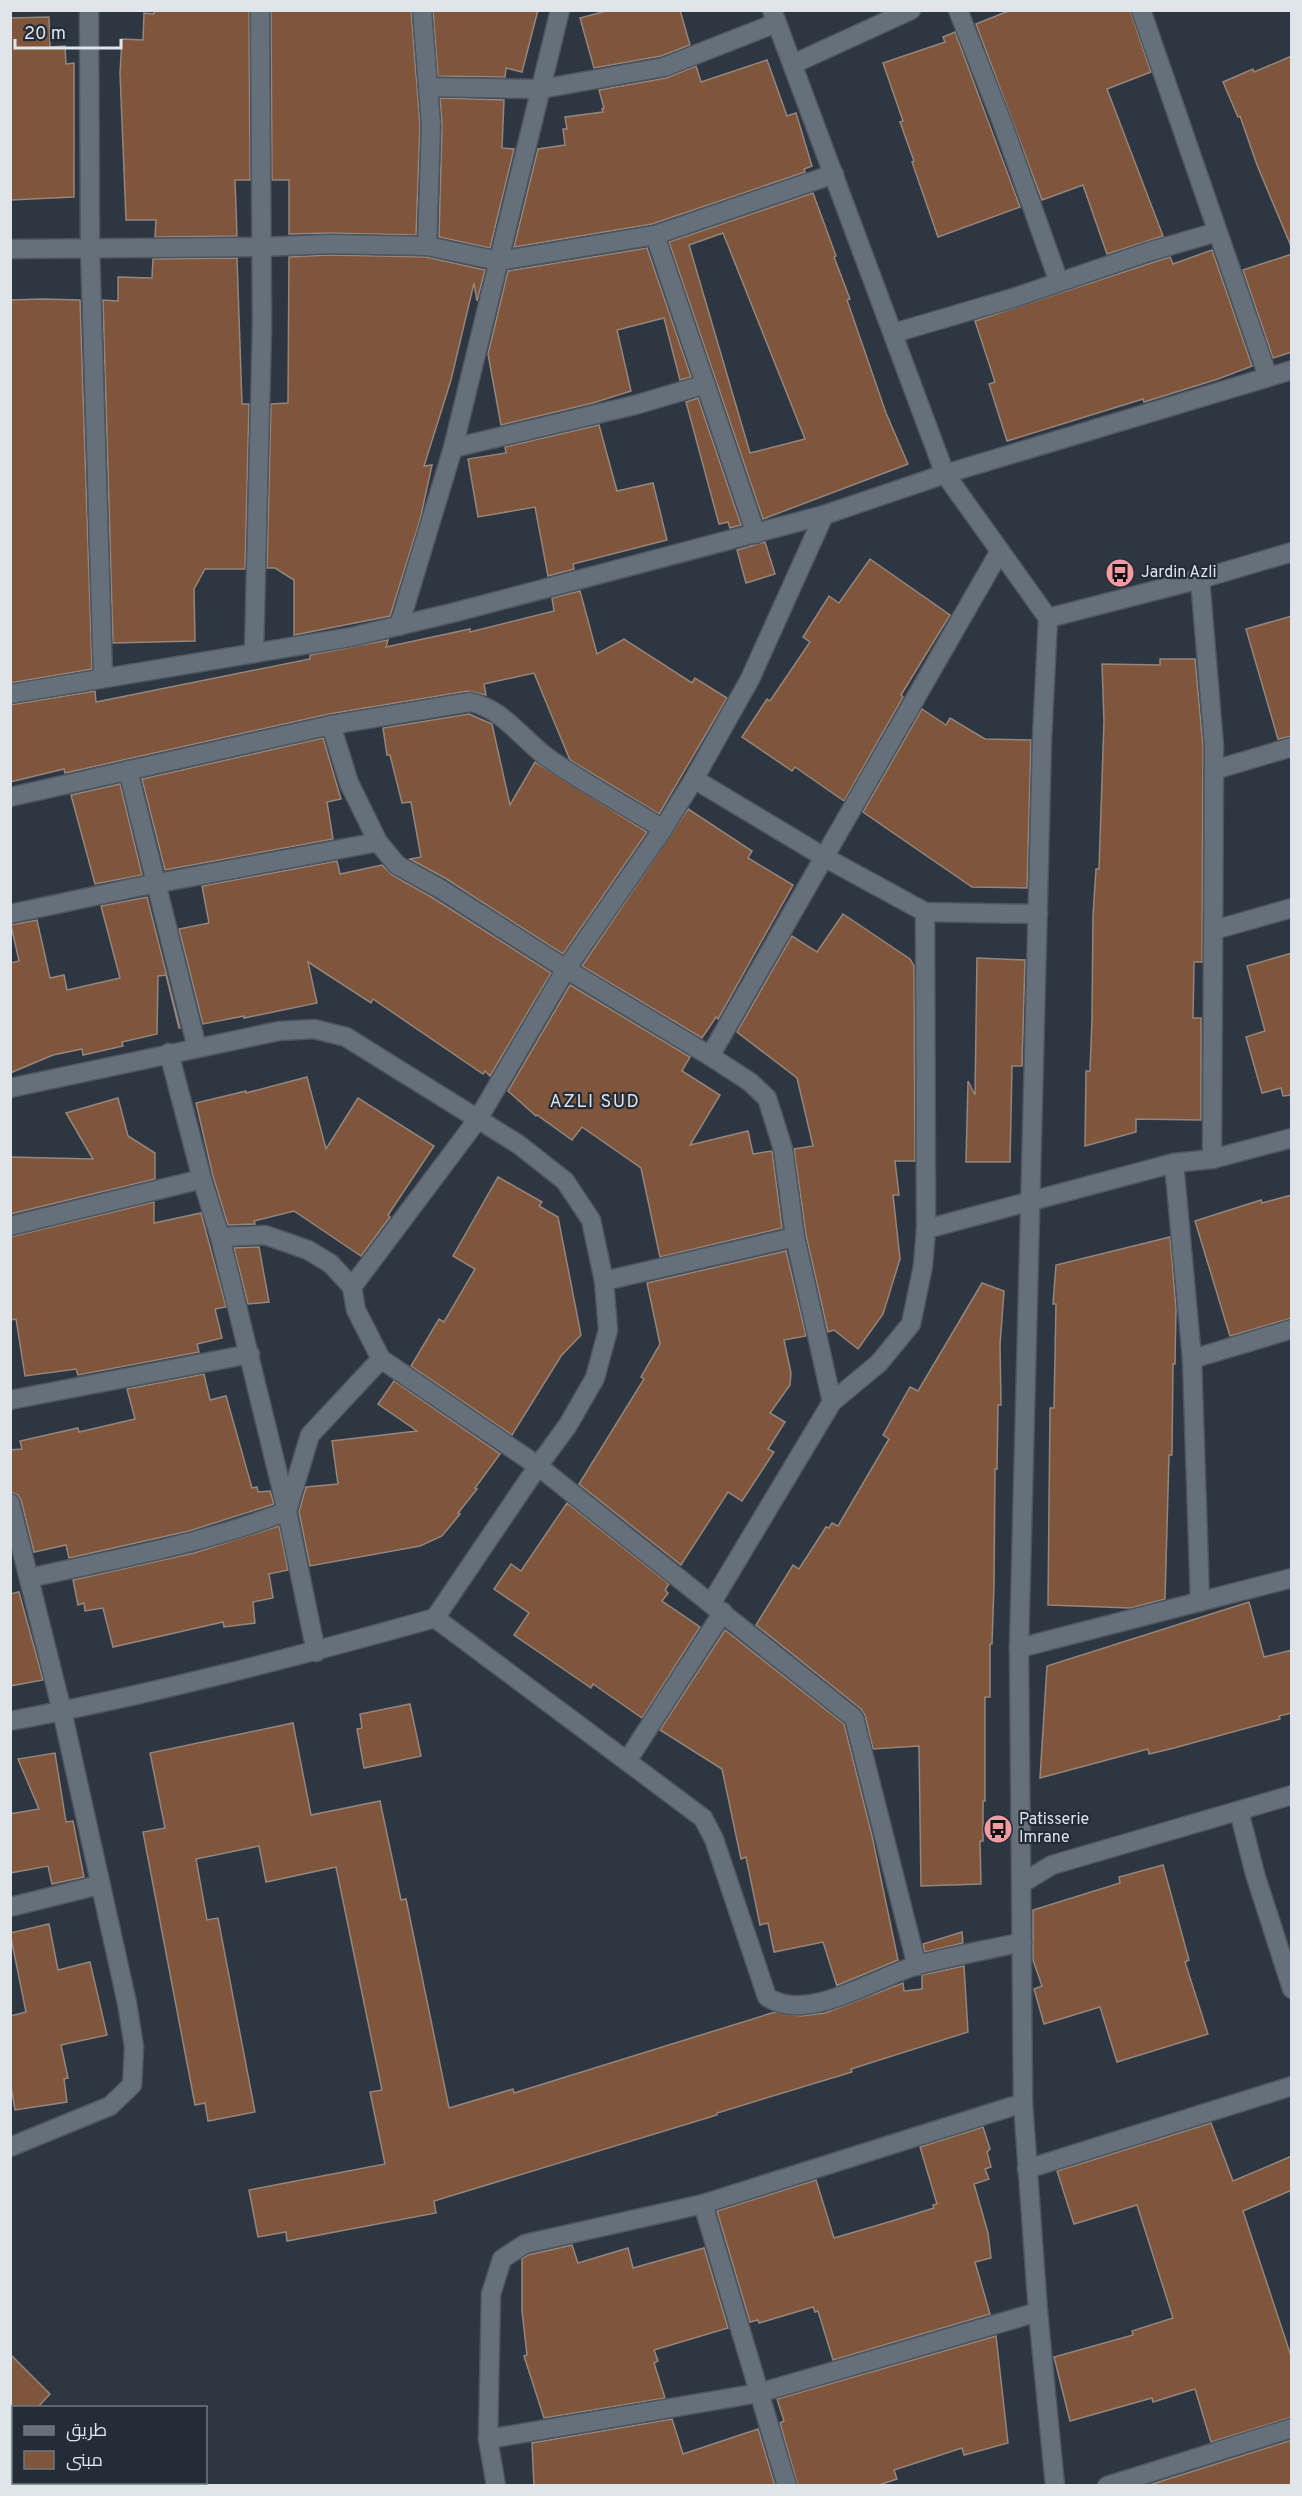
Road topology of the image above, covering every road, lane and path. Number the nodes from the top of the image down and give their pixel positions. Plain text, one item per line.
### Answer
1 (89, 10) edge
2 (261, 10) edge
3 (422, 10) edge
4 (560, 10) edge
5 (911, 10) edge
6 (958, 10) edge
7 (1141, 10) edge
8 (774, 17) edge
9 (793, 64) junction
10 (428, 87) junction
11 (541, 89) junction
12 (834, 174) junction
13 (1217, 232) junction
14 (655, 235) junction
15 (261, 246) junction
16 (428, 246) junction
17 (90, 248) junction
18 (10, 249) edge
19 (499, 261) junction
20 (1059, 282) junction
21 (894, 333) junction
22 (1292, 370) edge
23 (1268, 377) junction
24 (706, 384) junction
25 (453, 448) junction
26 (945, 474) junction
27 (824, 515) junction
28 (756, 534) junction
29 (1000, 550) junction
30 (1292, 552) edge
31 (1200, 579) junction
32 (1048, 618) junction
33 (399, 626) junction
34 (254, 652) junction
35 (103, 677) junction
36 (10, 694) edge
37 (331, 724) junction
38 (1292, 747) edge
39 (128, 770) junction
40 (1214, 770) junction
41 (694, 779) junction
42 (10, 797) edge
43 (663, 829) junction
44 (378, 842) junction
45 (824, 857) junction
46 (156, 883) junction
47 (1292, 908) edge
48 (925, 912) junction
49 (10, 914) edge
50 (1038, 914) junction
51 (1214, 930) junction
52 (566, 969) junction
53 (196, 1048) junction
54 (169, 1053) junction
55 (710, 1056) junction
56 (10, 1088) edge
57 (478, 1119) junction
58 (1292, 1138) edge
59 (1212, 1159) junction
60 (1174, 1162) junction
61 (202, 1179) junction
62 (1031, 1202) junction
63 (10, 1226) edge
64 (926, 1229) junction
65 (220, 1237) junction
66 (795, 1237) junction
67 (604, 1281) junction
68 (352, 1287) junction
69 (1292, 1329) edge
70 (250, 1354) junction
71 (381, 1359) junction
72 (1192, 1359) junction
73 (10, 1400) edge
74 (832, 1402) junction
75 (538, 1466) junction
76 (10, 1503) edge
77 (287, 1511) junction
78 (29, 1578) junction
79 (1292, 1578) edge
80 (1200, 1602) junction
81 (717, 1607) junction
82 (435, 1618) junction
83 (1019, 1648) junction
84 (316, 1652) junction
85 (62, 1711) junction
86 (10, 1721) edge
87 (627, 1761) junction
88 (1292, 1795) edge
89 (1239, 1812) junction
90 (1022, 1883) junction
91 (99, 1886) junction
92 (10, 1907) edge
93 (1022, 1942) junction
94 (917, 1966) junction
95 (1292, 1989) edge
96 (1292, 2085) edge
97 (1023, 2103) junction
98 (10, 2146) edge
99 (1027, 2169) junction
100 (703, 2204) junction
101 (1038, 2312) junction
102 (759, 2393) junction
103 (1292, 2428) edge
104 (488, 2439) junction
105 (496, 2486) edge
106 (787, 2486) edge
107 (1054, 2486) edge
108 (1107, 2486) edge

1 - 17 street
2 - 15 street
3 - 10 street
4 - 11 street
5 - 9 street
6 - 20 street
7 - 13 street
8 - 9 street
8 - 11 street
9 - 12 street
10 - 11 street
10 - 16 street
11 - 19 street
12 - 14 street
12 - 21 street
13 - 20 street
13 - 23 street
14 - 19 street
14 - 24 street
15 - 16 street
15 - 17 street
15 - 34 street
16 - 19 street
17 - 18 street
17 - 35 street
19 - 25 street
20 - 21 street
21 - 26 street
22 - 23 street
23 - 26 street
24 - 25 street
24 - 28 street
25 - 33 street
26 - 27 street
26 - 29 street
27 - 28 street
27 - 41 street
28 - 33 street
29 - 32 street
29 - 45 street
30 - 31 street
31 - 32 street
31 - 40 street
32 - 50 street
33 - 34 street
34 - 35 street
35 - 36 street
37 - 39 street
37 - 43 street
37 - 44 street
38 - 40 street
39 - 42 street
39 - 46 street
40 - 51 street
41 - 43 street
41 - 45 street
43 - 52 street
44 - 46 street
44 - 52 street
45 - 48 street
45 - 55 street
46 - 49 street
46 - 53 street
47 - 51 street
48 - 50 street
48 - 64 street
50 - 62 street
51 - 59 street
52 - 55 street
52 - 57 street
53 - 54 street
53 - 57 street
54 - 56 street
54 - 61 street
55 - 66 street
57 - 67 street
57 - 68 street
58 - 59 street
59 - 60 street
60 - 62 street
60 - 72 street
61 - 63 street
61 - 65 street
62 - 64 street
62 - 83 street
64 - 74 street
65 - 68 street
65 - 70 street
66 - 67 street
66 - 74 street
67 - 75 street
68 - 71 street
69 - 72 street
70 - 73 street
70 - 77 street
71 - 75 street
71 - 77 street
72 - 80 street
74 - 81 street
75 - 81 street
75 - 82 street
76 - 78 street
77 - 78 street
77 - 84 street
78 - 85 street
79 - 80 street
80 - 83 street
81 - 87 street
81 - 94 street
82 - 84 street
82 - 87 street
83 - 90 street
84 - 85 street
85 - 86 street
85 - 91 street
87 - 94 street
88 - 89 street
89 - 90 street
89 - 95 street
90 - 93 street
91 - 92 street
91 - 98 street
93 - 94 street
93 - 97 street
96 - 99 street
97 - 99 street
97 - 100 street
99 - 101 street
100 - 102 street
100 - 104 street
101 - 102 street
101 - 107 street
102 - 104 street
102 - 106 street
103 - 108 street
104 - 105 street

